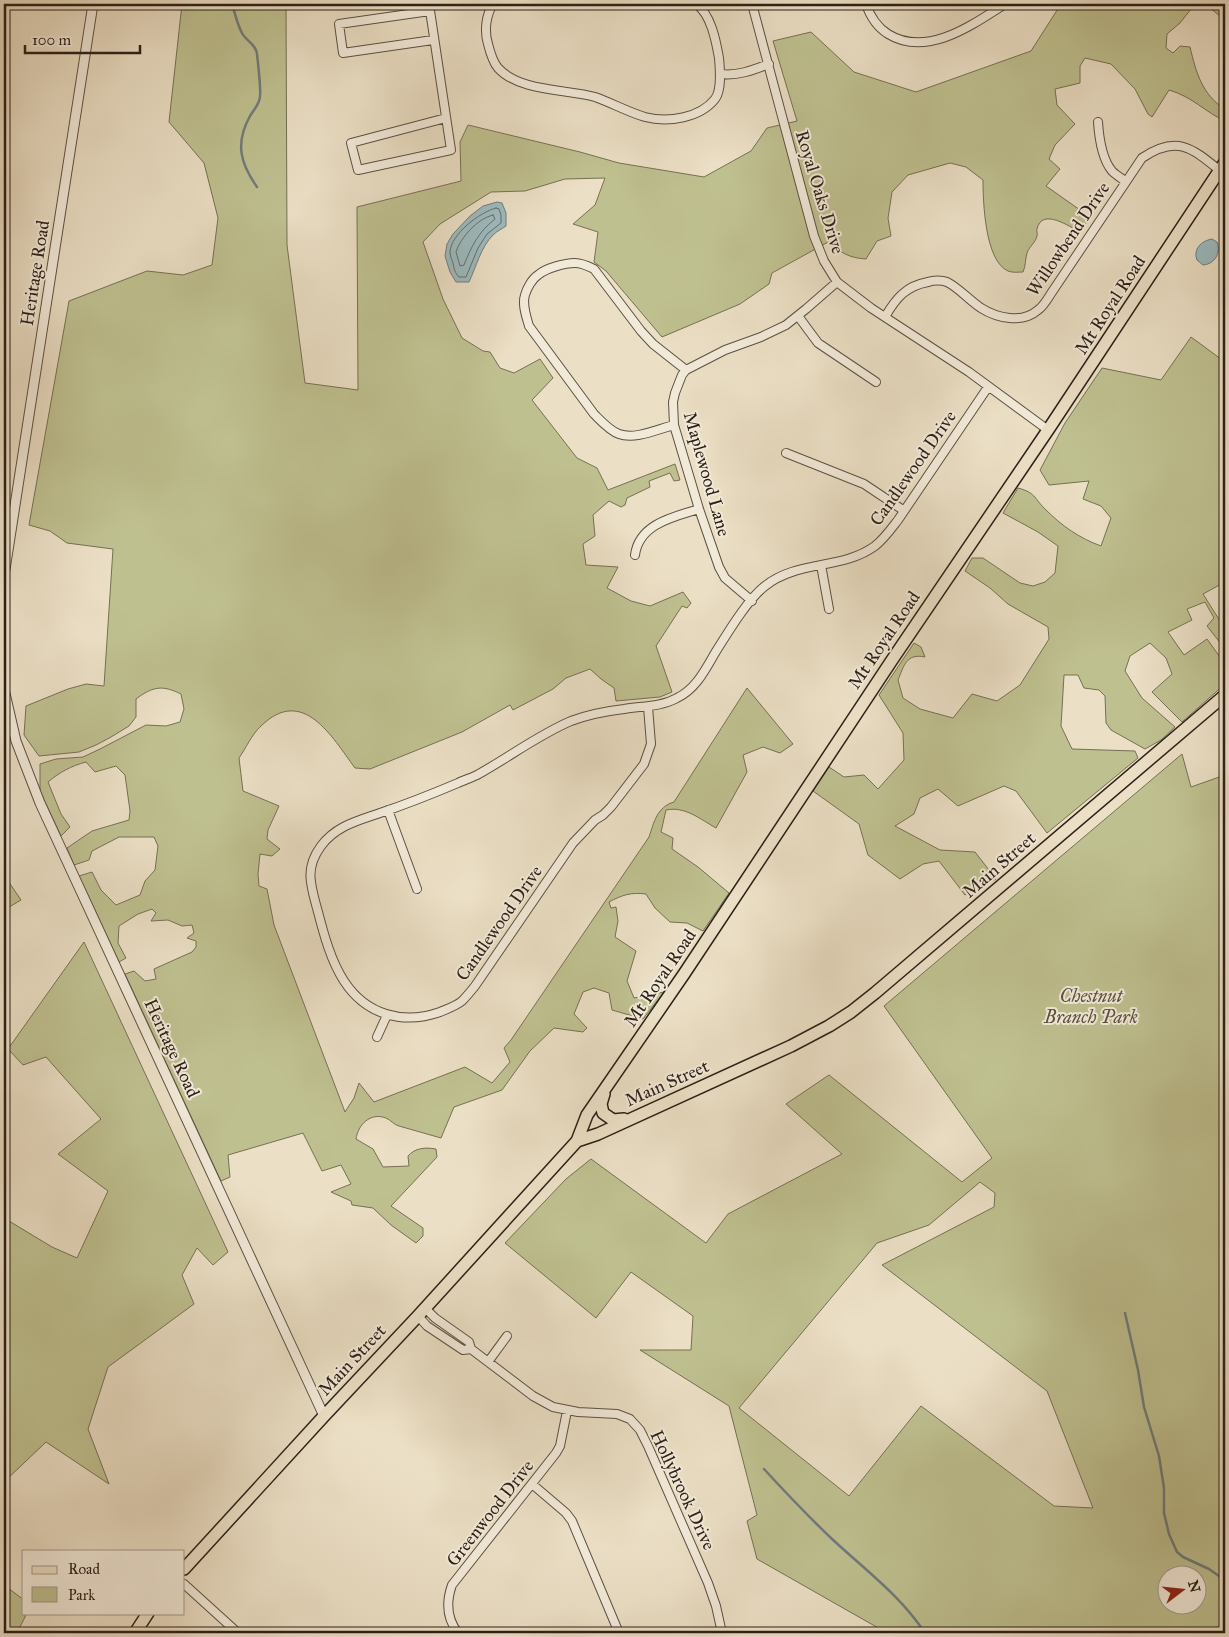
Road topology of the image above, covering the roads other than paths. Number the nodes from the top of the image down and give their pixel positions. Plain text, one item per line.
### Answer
1 (93, 4) edge
2 (494, 4) edge
3 (696, 4) edge
4 (752, 4) edge
5 (866, 4) edge
6 (1005, 4) edge
7 (429, 8) edge
8 (433, 40) junction
9 (769, 64) junction
10 (721, 74) junction
11 (446, 118) junction
12 (1098, 122) dead end
13 (1222, 166) edge
14 (1125, 181) junction
15 (837, 282) junction
16 (798, 316) junction
17 (886, 317) junction
18 (686, 370) junction
19 (876, 382) dead end
20 (988, 387) junction
21 (674, 425) junction
22 (1048, 430) junction
23 (786, 453) dead end
24 (699, 509) junction
25 (903, 510) junction
26 (635, 555) dead end
27 (821, 565) junction
28 (4, 576) edge
29 (752, 601) junction
30 (829, 609) dead end
31 (4, 689) edge
32 (1225, 695) edge
33 (648, 707) junction
34 (388, 810) junction
35 (418, 889) dead end
36 (387, 1015) junction
37 (377, 1037) dead end
38 (607, 1086) junction
39 (643, 1113) junction
40 (577, 1141) junction
41 (422, 1312) junction
42 (507, 1336) dead end
43 (488, 1362) junction
44 (567, 1411) junction
45 (324, 1416) junction
46 (532, 1484) junction
47 (185, 1568) edge
48 (185, 1585) edge
49 (147, 1614) edge
50 (135, 1633) edge
51 (238, 1633) edge
52 (458, 1633) edge
53 (618, 1633) edge
54 (722, 1633) edge

1 - 28 street, Heritage Road
2 - 10 street
3 - 10 street
4 - 9 street, Royal Oaks Drive
5 - 6 street
7 - 8 street
7 - 8 street
8 - 11 street
9 - 10 street
9 - 15 street, Royal Oaks Drive
11 - 11 street
12 - 14 street
13 - 14 street, Willowbend Drive
13 - 22 main road, Mt Royal Road
14 - 17 street, Willowbend Drive
15 - 16 street
15 - 17 street, Royal Oaks Drive
16 - 18 street
16 - 19 street
17 - 20 street, Royal Oaks Drive
18 - 21 street, Maplewood Lane
18 - 21 street
20 - 22 street, Royal Oaks Drive
20 - 25 street, Candlewood Drive
21 - 24 street, Maplewood Lane
22 - 38 main road, Mt Royal Road
23 - 25 street
24 - 26 street
24 - 29 street, Maplewood Lane
25 - 27 street, Candlewood Drive
27 - 29 street, Candlewood Drive
27 - 30 street
29 - 33 street, Candlewood Drive
31 - 45 street, Heritage Road
32 - 39 main road, Main Street
33 - 34 street, Candlewood Drive
33 - 36 street, Candlewood Drive
34 - 35 street
34 - 36 street, Candlewood Drive
36 - 37 street
38 - 39 main road
38 - 40 main road, Mt Royal Road
39 - 40 main road, Main Street
40 - 41 main road, Main Street
41 - 43 street, Hollybrook Drive
41 - 45 main road, Main Street
42 - 43 street
43 - 44 street, Hollybrook Drive
44 - 46 street, Greenwood Drive
44 - 54 street, Hollybrook Drive
45 - 47 main road, Main Street
46 - 52 street, Greenwood Drive
46 - 53 street
48 - 51 street
49 - 50 main road

